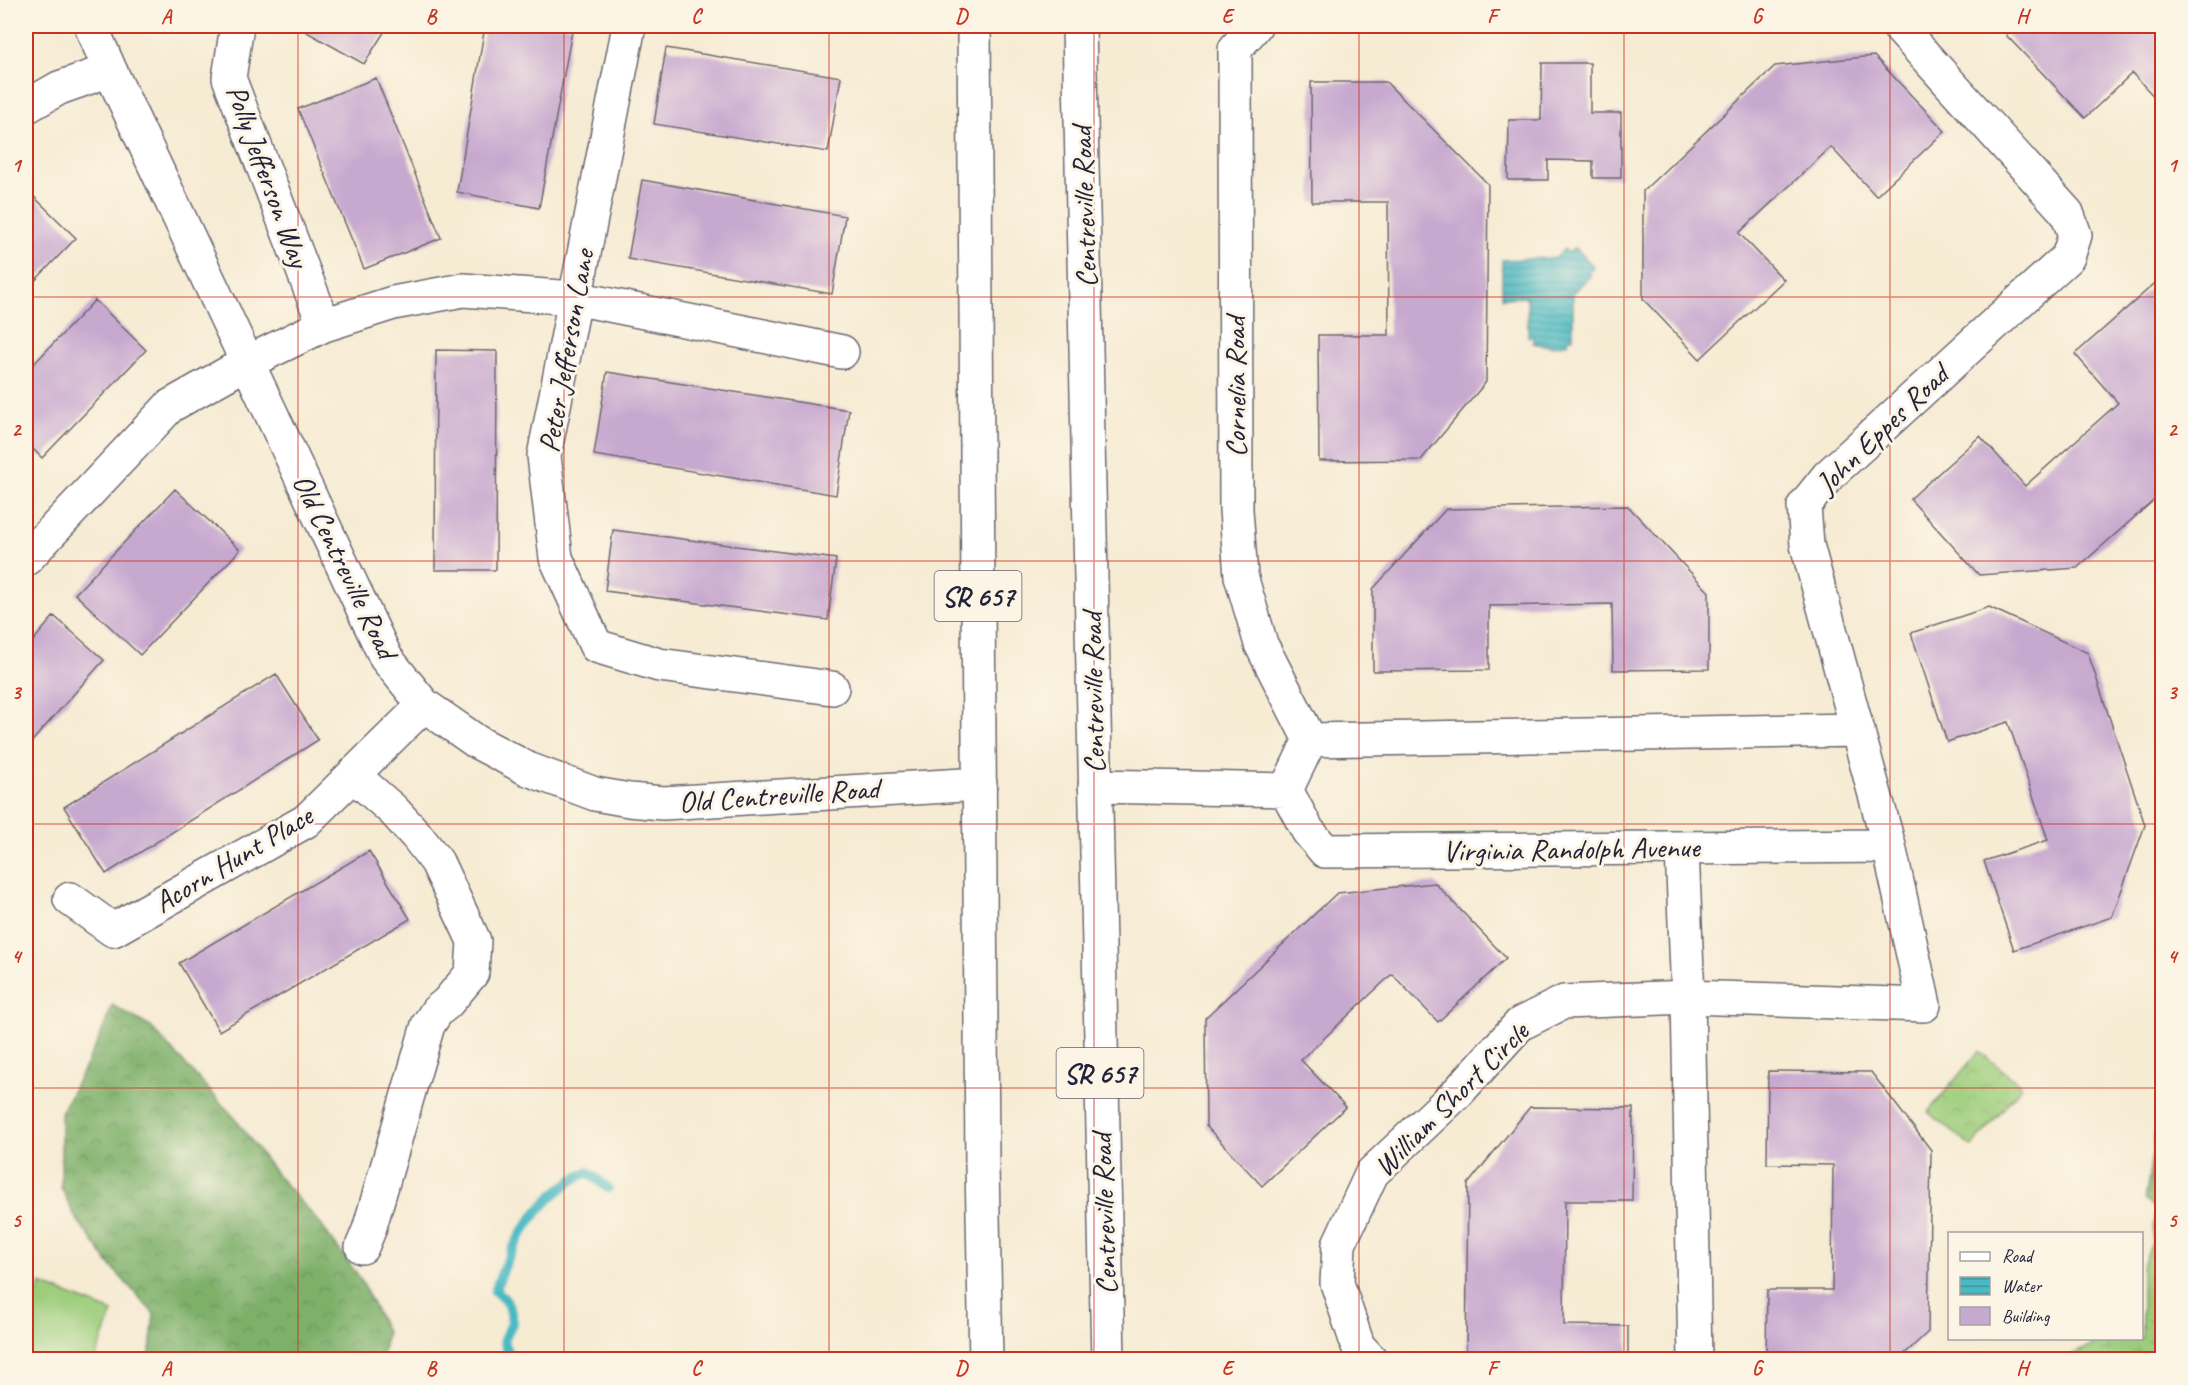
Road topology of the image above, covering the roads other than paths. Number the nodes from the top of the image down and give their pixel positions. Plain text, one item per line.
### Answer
1 (91, 26) edge
2 (237, 26) edge
3 (629, 26) edge
4 (974, 26) edge
5 (1079, 26) edge
6 (1255, 26) edge
7 (1898, 26) edge
8 (110, 70) junction
9 (26, 107) edge
10 (575, 298) junction
11 (324, 325) junction
12 (842, 352) dead end
13 (248, 362) junction
14 (26, 559) edge
15 (832, 688) dead end
16 (424, 705) junction
17 (1858, 730) junction
18 (1310, 740) junction
19 (353, 775) junction
20 (980, 784) junction
21 (1095, 786) junction
22 (1286, 790) junction
23 (1889, 846) junction
24 (1682, 848) junction
25 (70, 899) dead end
26 (1688, 997) junction
27 (1924, 1005) joint
28 (362, 1247) dead end
29 (986, 1359) edge
30 (1108, 1359) edge
31 (1371, 1359) edge
32 (1695, 1359) edge

1 - 8 street, Old Centreville Road
2 - 11 street, Polly Jefferson Way
3 - 10 street, Peter Jefferson Lane
4 - 20 street, SR 657
5 - 21 street, Centreville Road / SR 657
6 - 18 street, Cornelia Road
7 - 17 street, John Eppes Road
8 - 9 street
8 - 13 street, Old Centreville Road
10 - 11 street
10 - 12 street
10 - 15 street, Peter Jefferson Lane
11 - 13 street
13 - 14 street
13 - 16 street, Old Centreville Road
16 - 19 street, Acorn Hunt Place
16 - 20 street, Old Centreville Road
17 - 18 street
17 - 23 street, John Eppes Road
18 - 22 street
19 - 25 street, Acorn Hunt Place
19 - 28 street
20 - 29 street, SR 657
21 - 22 street
21 - 30 street, Centreville Road / SR 657
22 - 24 street, Virginia Randolph Avenue
23 - 24 street, Virginia Randolph Avenue
23 - 27 street, John Eppes Road
24 - 26 street
26 - 27 street, William Short Circle
26 - 31 street, William Short Circle
26 - 32 street

